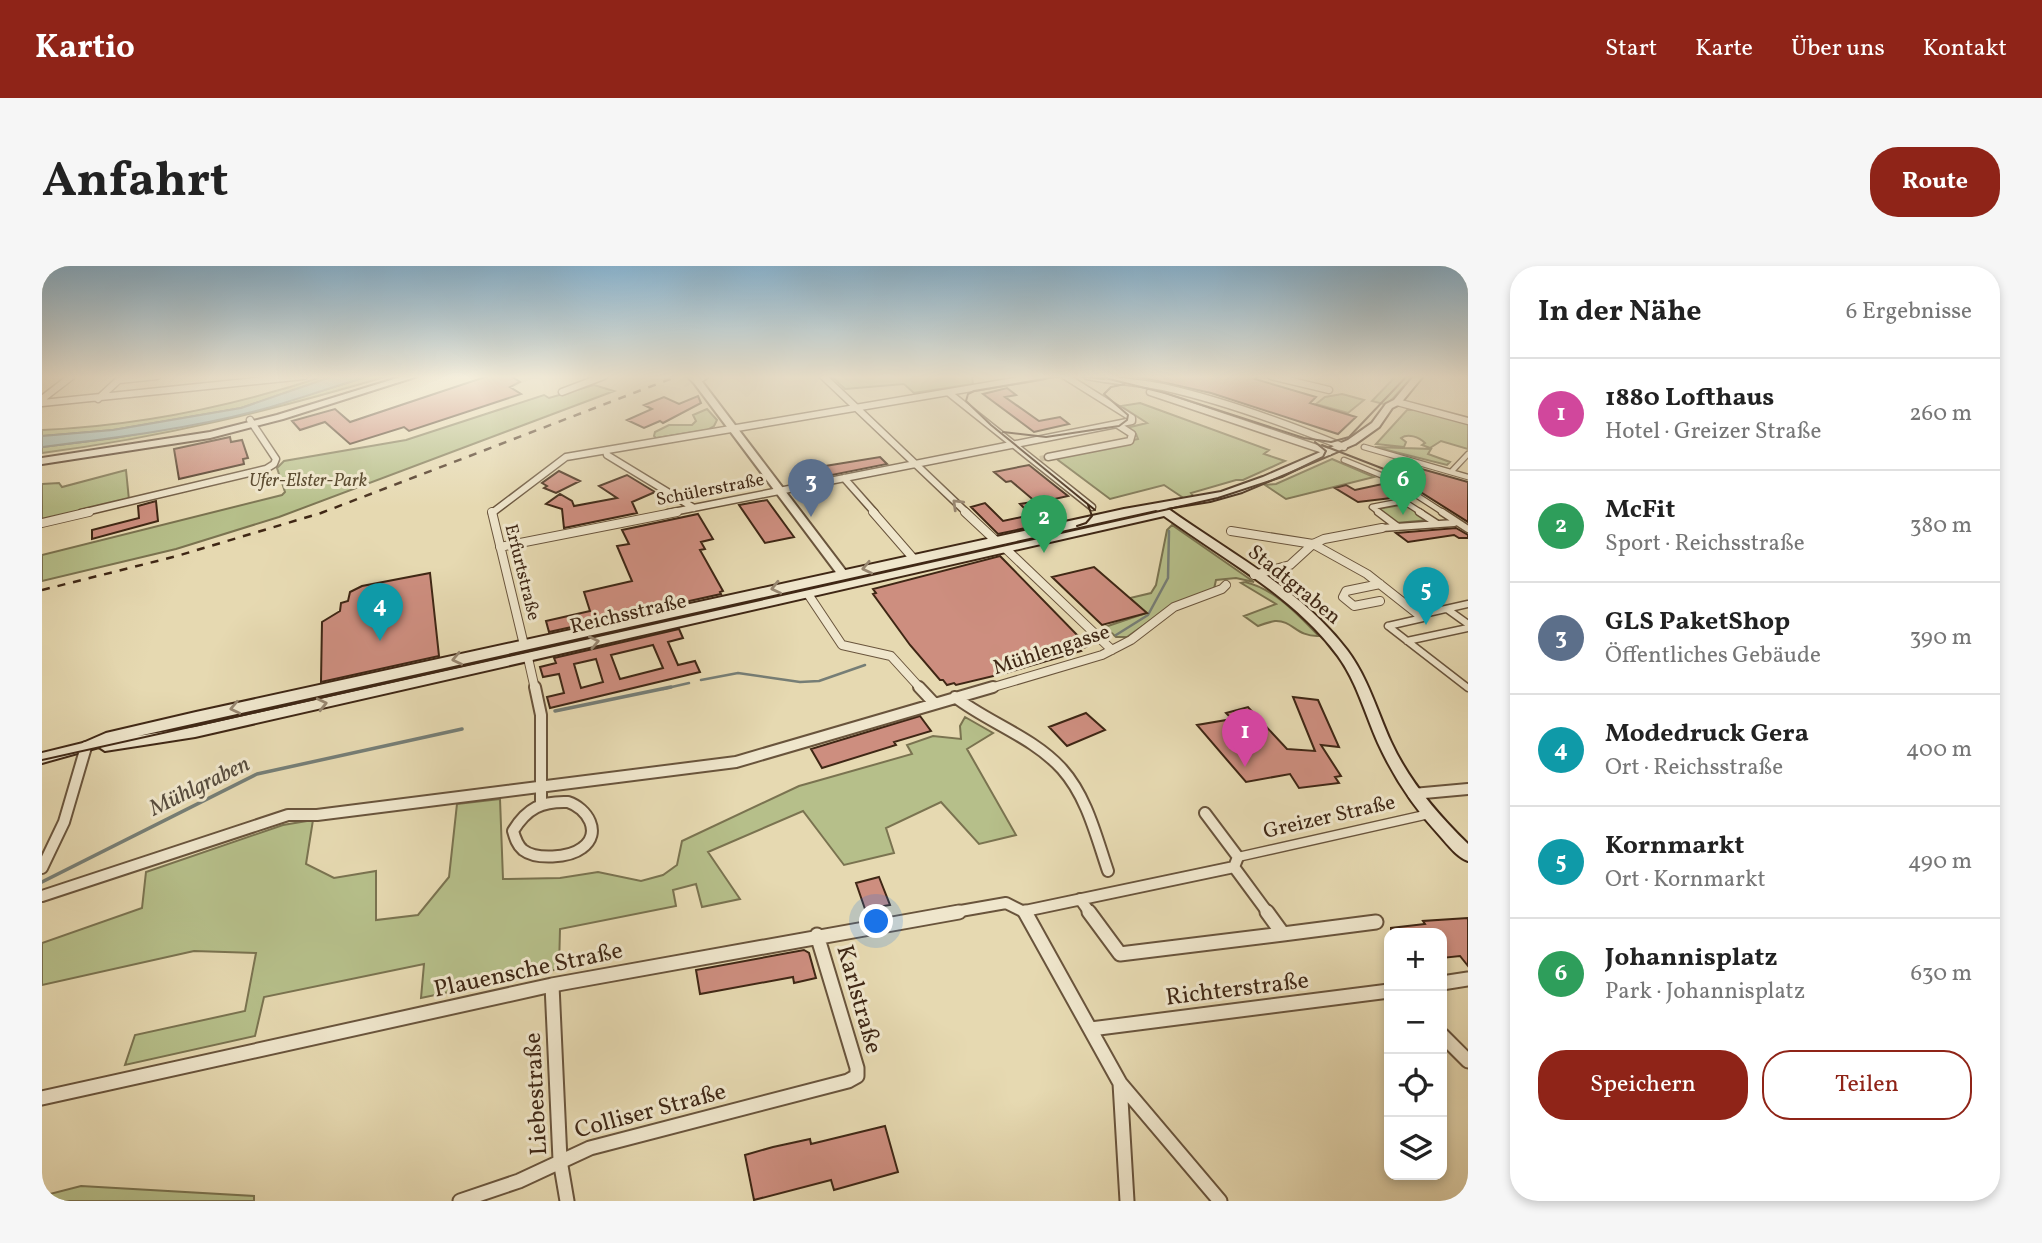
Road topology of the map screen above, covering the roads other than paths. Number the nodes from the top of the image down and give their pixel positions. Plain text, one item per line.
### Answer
1 (259, 420) edge
2 (259, 420) edge
3 (726, 420) edge
4 (789, 420) edge
5 (870, 420) edge
6 (983, 420) edge
7 (1132, 420) edge
8 (1239, 420) edge
9 (1264, 420) edge
10 (1380, 420) edge
11 (251, 422) junction
12 (1118, 425) junction
13 (733, 429) junction
14 (1014, 444) junction
15 (1344, 447) junction
16 (1364, 447) dead end
17 (606, 451) junction
18 (1329, 452) junction
19 (1468, 454) edge
20 (42, 459) edge
21 (1040, 459) junction
22 (1344, 460) dead end
23 (915, 464) junction
24 (1452, 471) junction
25 (1468, 477) edge
26 (844, 478) junction
27 (780, 491) junction
28 (1417, 495) junction
29 (1403, 501) junction
30 (1092, 507) dead end
31 (694, 508) junction
32 (1161, 509) junction
33 (42, 523) edge
34 (1436, 523) junction
35 (1460, 524) junction
36 (1468, 524) edge
37 (1398, 527) junction
38 (1382, 528) joint
39 (1468, 530) edge
40 (1231, 531) dead end
41 (995, 540) junction
42 (1313, 544) junction
43 (500, 547) junction
44 (1006, 550) junction
45 (913, 558) junction
46 (1254, 575) junction
47 (846, 579) junction
48 (1226, 584) dead end
49 (1380, 584) junction
50 (808, 594) junction
51 (1380, 601) dead end
52 (1468, 604) edge
53 (1449, 609) junction
54 (1419, 615) junction
55 (1468, 626) edge
56 (1407, 641) junction
57 (1112, 650) junction
58 (526, 651) junction
59 (1468, 688) edge
60 (955, 697) junction
61 (934, 703) junction
62 (86, 747) junction
63 (42, 758) edge
64 (541, 786) junction
65 (1468, 789) edge
66 (1413, 794) junction
67 (541, 803) junction
68 (1205, 813) dead end
69 (1429, 814) junction
70 (1468, 854) edge
71 (1236, 862) junction
72 (42, 867) edge
73 (1108, 872) dead end
74 (42, 896) edge
75 (1080, 899) junction
76 (1025, 911) junction
77 (1376, 922) dead end
78 (1283, 934) junction
79 (817, 935) junction
80 (1468, 979) edge
81 (1447, 982) edge
82 (552, 985) junction
83 (1384, 992) edge
84 (1090, 1029) junction
85 (1447, 1040) edge
86 (1468, 1061) edge
87 (857, 1076) joint
88 (1120, 1083) junction
89 (42, 1098) edge
90 (560, 1160) junction
91 (460, 1201) edge
92 (568, 1201) edge
93 (1127, 1201) edge
94 (1220, 1201) edge

1 - 11 main road
2 - 11 main road
3 - 13 street
4 - 13 street
5 - 23 street
6 - 14 street
7 - 12 street, Schülerstraße
8 - 18 street
9 - 15 street
10 - 15 main road, Reichsstraße
11 - 20 main road
11 - 33 street
12 - 14 street, Schülerstraße
12 - 21 street
13 - 17 street
13 - 27 street
14 - 21 street
14 - 23 street, Schülerstraße
15 - 18 main road, Reichsstraße
16 - 24 street
17 - 31 street
17 - 43 street, Erfurtstraße
18 - 32 main road, Reichsstraße
19 - 24 street
21 - 30 street
22 - 28 street
23 - 26 street, Schülerstraße
41 -> 23 street
24 - 25 street
26 - 27 street, Schülerstraße
26 - 45 street
27 - 31 street, Schülerstraße
27 - 47 street
28 - 29 street
28 - 35 street
29 - 34 street
29 - 37 street
31 - 43 street, Schülerstraße
32 - 41 main road, Reichsstraße
32 - 44 main road, Reichsstraße
32 - 46 main road, Stadtgraben
34 - 35 street
34 - 37 street
35 - 36 street
35 - 39 street
37 - 38 street
38 - 42 street
40 - 42 street
41 - 44 main road
41 - 45 main road, Reichsstraße
42 - 46 street
42 - 49 street
43 - 58 street, Erfurtstraße
44 - 47 main road, Reichsstraße
44 - 57 street
45 -> 47 main road, Reichsstraße
46 - 66 main road, Stadtgraben
47 - 50 main road, Reichsstraße
47 -> 58 main road, Reichsstraße
48 - 57 street, Mühlengasse
49 - 51 street
49 - 54 street
58 -> 50 main road, Reichsstraße
50 - 61 street
52 - 53 street
53 - 54 street
53 - 55 street
54 - 56 street
55 - 56 street
56 - 59 street
57 - 60 street, Mühlengasse
58 - 62 main road, Reichsstraße
58 - 64 street, Erfurtstraße
60 - 61 street, Mühlengasse
60 - 73 street
61 - 64 street, Mühlengasse
62 - 63 main road, Reichsstraße
62 - 72 street
64 - 67 street, Erfurtstraße
64 - 74 street, Mühlengasse
65 - 66 street, Greizer Straße
66 - 69 main road, Stadtgraben
67 - 67 street
68 - 71 street, Greizer Straße
69 - 70 main road, Stadtgraben
69 - 71 street, Greizer Straße
71 - 75 street, Greizer Straße
71 - 78 street, Greizer Straße
75 - 76 street, Greizer Straße
75 - 78 street
76 - 79 street, Plauensche Straße
76 - 84 street
77 - 78 street
79 - 82 street, Plauensche Straße
79 - 87 street, Karlstraße
80 - 81 street
82 - 89 street, Plauensche Straße
82 - 90 street, Liebestraße
83 - 84 street, Richterstraße
84 - 88 street
85 - 86 street
87 - 90 street, Colliser Straße
88 - 93 street
88 - 94 street
90 - 91 street, Colliser Straße
90 - 92 street, Liebestraße

